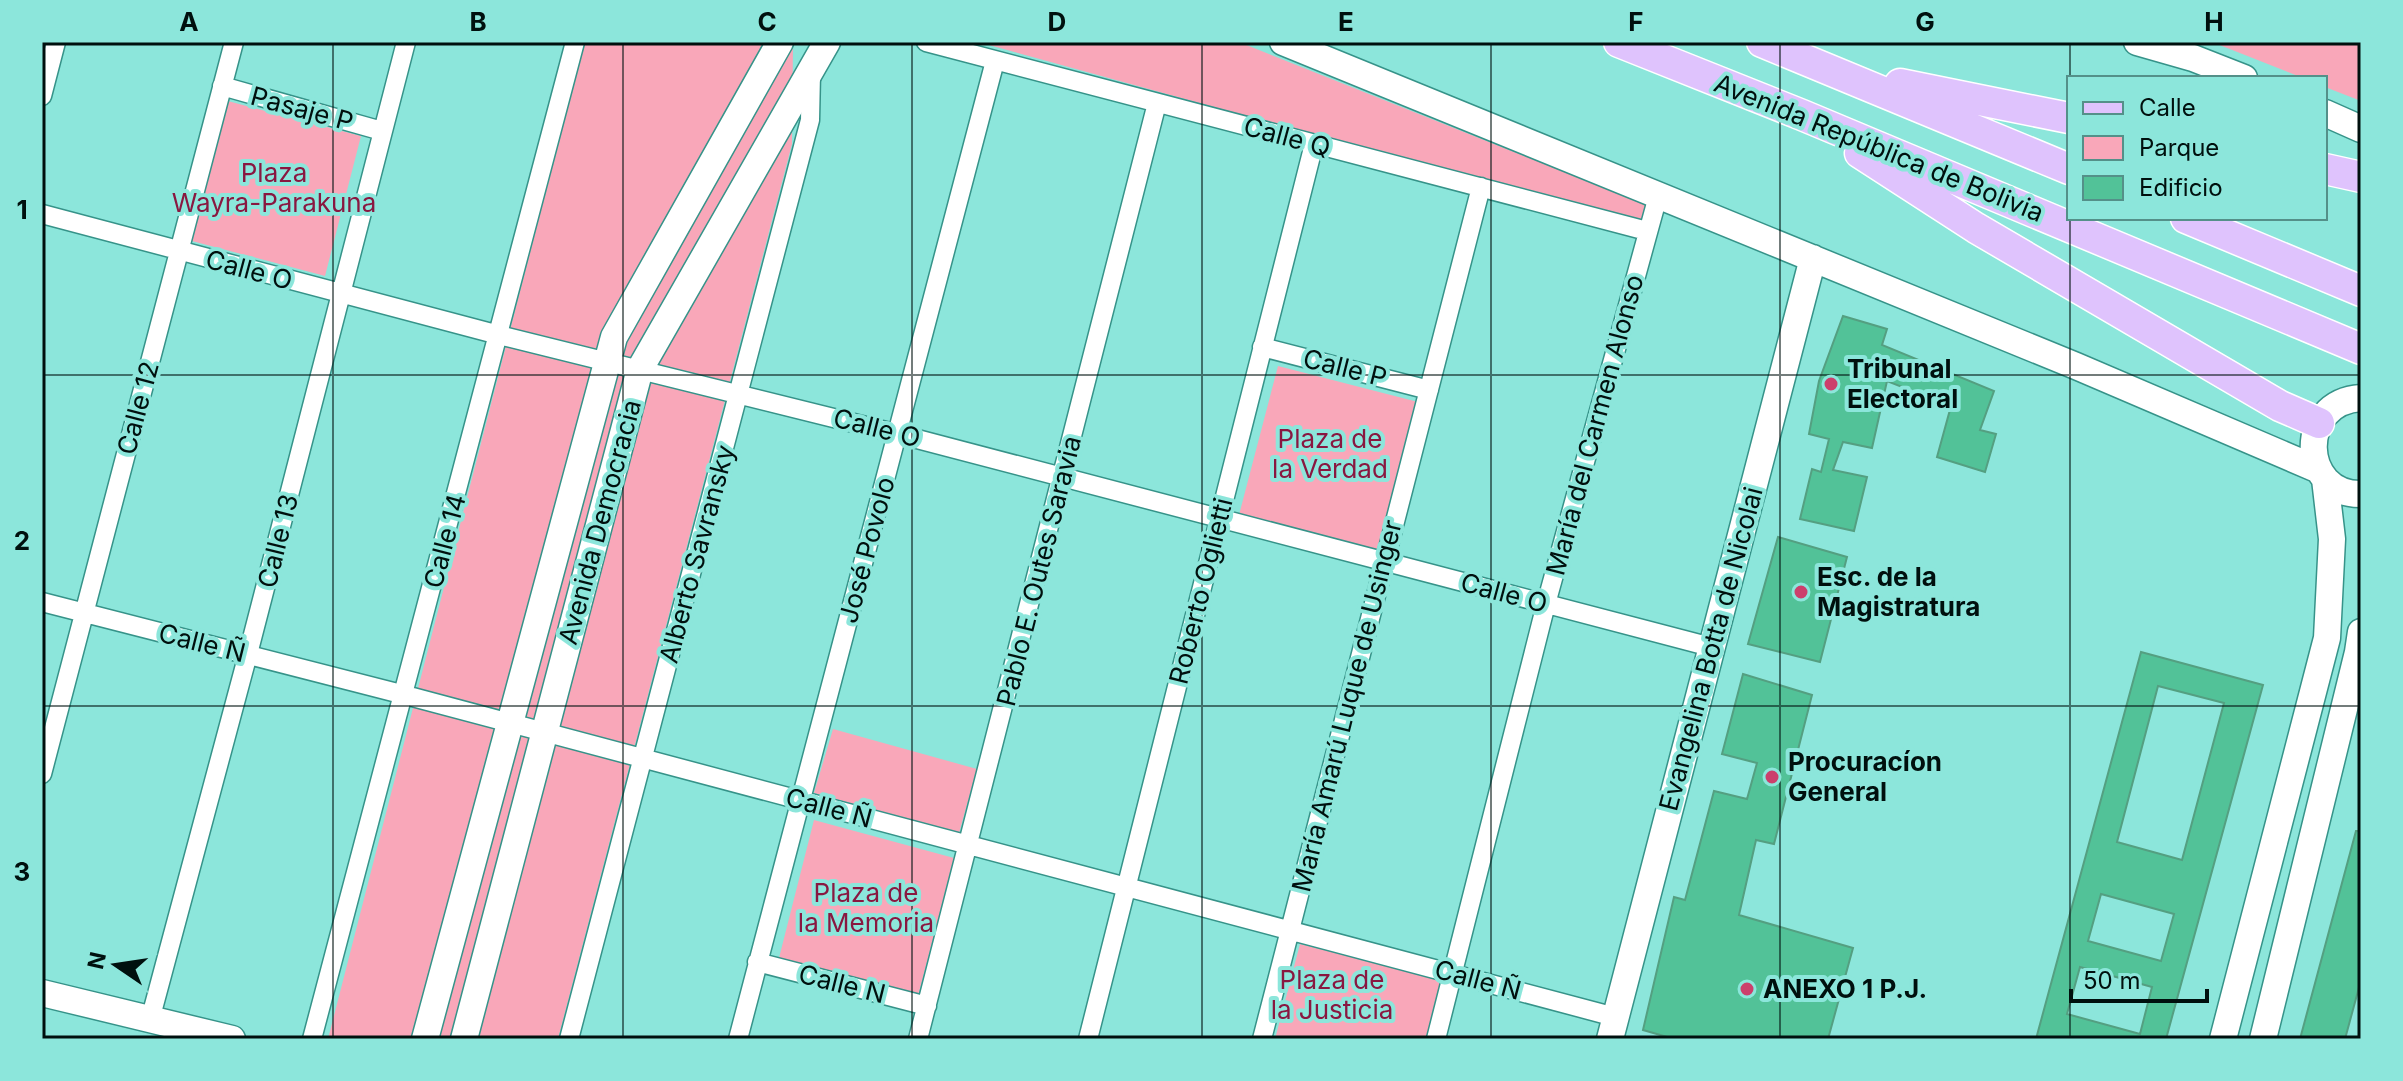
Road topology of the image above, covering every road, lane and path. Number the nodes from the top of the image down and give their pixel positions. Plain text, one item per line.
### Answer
1 (56, 42) edge
2 (234, 42) edge
3 (406, 42) edge
4 (575, 42) edge
5 (780, 42) edge
6 (827, 42) edge
7 (926, 42) edge
8 (1283, 42) edge
9 (1619, 42) edge
10 (1762, 42) edge
11 (2137, 42) edge
12 (995, 61) junction
13 (1817, 64) junction
14 (811, 66) junction
15 (2239, 76) edge
16 (222, 86) junction
17 (42, 96) edge
18 (1157, 103) junction
19 (2327, 114) edge
20 (1802, 115) junction
21 (2067, 118) edge
22 (2361, 129) edge
23 (382, 131) junction
24 (1314, 144) junction
25 (2067, 168) edge
26 (2327, 169) edge
27 (2361, 177) edge
28 (1481, 187) junction
29 (1658, 196) junction
30 (42, 214) edge
31 (2191, 220) edge
32 (1647, 231) junction
33 (179, 251) junction
34 (1813, 258) junction
35 (2361, 291) edge
36 (341, 294) junction
37 (499, 335) junction
38 (1262, 347) junction
39 (2356, 347) edge
40 (606, 360) junction
41 (640, 369) junction
42 (1429, 390) junction
43 (740, 393) junction
44 (2357, 395) edge
45 (2317, 427) junction
46 (898, 434) junction
47 (2240, 436) junction
48 (2322, 475) junction
49 (1063, 477) junction
50 (2359, 495) edge
51 (1220, 517) junction
52 (1384, 562) junction
53 (42, 602) edge
54 (1546, 604) junction
55 (84, 614) junction
56 (2361, 632) edge
57 (1711, 647) junction
58 (248, 654) junction
59 (405, 695) junction
60 (509, 723) junction
61 (545, 732) junction
62 (643, 758) junction
63 (42, 774) edge
64 (800, 800) junction
65 (968, 845) junction
66 (1126, 887) junction
67 (1289, 930) junction
68 (757, 962) junction
69 (1452, 973) junction
70 (42, 993) edge
71 (927, 1006) junction
72 (1612, 1028) edge
73 (148, 1030) edge
74 (232, 1039) edge
75 (312, 1039) edge
76 (425, 1039) edge
77 (464, 1039) edge
78 (569, 1039) edge
79 (738, 1039) edge
80 (918, 1039) edge
81 (1088, 1039) edge
82 (1262, 1039) edge
83 (1436, 1039) edge
84 (2223, 1039) edge
85 (2263, 1039) edge

1 - 17 street
2 - 16 street, Calle 12
3 - 23 street, Calle 13
4 - 37 street, Calle 14
5 - 40 street, Avenida Democracia
6 - 14 street, Avenida Democracia
7 - 12 street, Calle Q
8 - 29 street
9 - 20 main road, Avenida República de Bolivia
10 - 13 main road, Avenida República de Bolivia
11 - 15 street
12 - 18 street, Calle Q
12 - 46 street, José Povolo
13 - 21 main road
13 - 25 main road, Avenida República de Bolivia
14 - 41 street, Avenida Democracia
14 - 43 street, Alberto Savransky
16 - 23 street, Pasaje P
16 - 33 street, Calle 12
18 - 24 street, Calle Q
18 - 49 street, Pablo E. Outes Saravia
19 - 22 street
20 - 39 main road, Avenida República de Bolivia
20 - 45 main road
23 - 36 street, Calle 13
24 - 28 street, Calle Q
24 - 38 street, Roberto Oglietti
26 - 27 main road
28 - 32 street, Calle Q
28 - 42 street, María Amarú Luque de Usinger
29 - 32 street, María del Carmen Alonso
29 - 34 street
30 - 33 street, Calle O
31 - 35 main road
32 - 54 street, María del Carmen Alonso
33 - 36 street, Calle O
33 - 55 street, Calle 12
34 - 47 street
34 - 57 street, Evangelina Botta de Nicolai
36 - 37 street, Calle O
36 - 58 street, Calle 13
37 - 40 street, Calle O
37 - 59 street, Calle 14
38 - 42 street, Calle P
38 - 51 street, Roberto Oglietti
40 - 41 street, Calle O
40 - 60 street, Avenida Democracia
41 - 43 street, Calle O
41 - 61 street, Avenida Democracia
42 - 52 street, María Amarú Luque de Usinger
43 - 46 street, Calle O
43 - 62 street, Alberto Savransky
44 - 45 street
45 - 47 street
45 - 48 street
46 - 49 street, Calle O
46 - 64 street, José Povolo
47 - 48 street
48 - 50 street
48 - 84 street
49 - 51 street, Calle O
49 - 65 street, Pablo E. Outes Saravia
51 - 52 street, Calle O
51 - 66 street, Roberto Oglietti
52 - 54 street, Calle O
52 - 67 street, María Amarú Luque de Usinger
53 - 55 street, Calle Ñ
54 - 57 street, Calle O
54 - 69 street, María del Carmen Alonso
55 - 58 street, Calle Ñ
55 - 63 street, Calle 12
56 - 85 street
57 - 72 street, Evangelina Botta de Nicolai
58 - 59 street, Calle Ñ
58 - 73 street, Calle 13
59 - 60 street, Calle Ñ
59 - 75 street, Calle 14
60 - 61 street, Calle Ñ
60 - 76 street, Avenida Democracia
61 - 62 street, Calle Ñ
61 - 77 street, Avenida Democracia
62 - 64 street, Calle Ñ
62 - 78 street, Alberto Savransky
64 - 65 street, Calle Ñ
64 - 68 street, José Povolo
65 - 66 street, Calle Ñ
65 - 71 street, Pablo E. Outes Saravia
66 - 67 street, Calle Ñ
66 - 81 street, Roberto Oglietti
67 - 69 street, Calle Ñ
67 - 82 street, María Amarú Luque de Usinger
68 - 71 street, Calle N
68 - 79 street, José Povolo
69 - 72 street, Calle Ñ
69 - 83 street, María del Carmen Alonso
70 - 73 street
71 - 80 street, Pablo E. Outes Saravia
73 - 74 street

